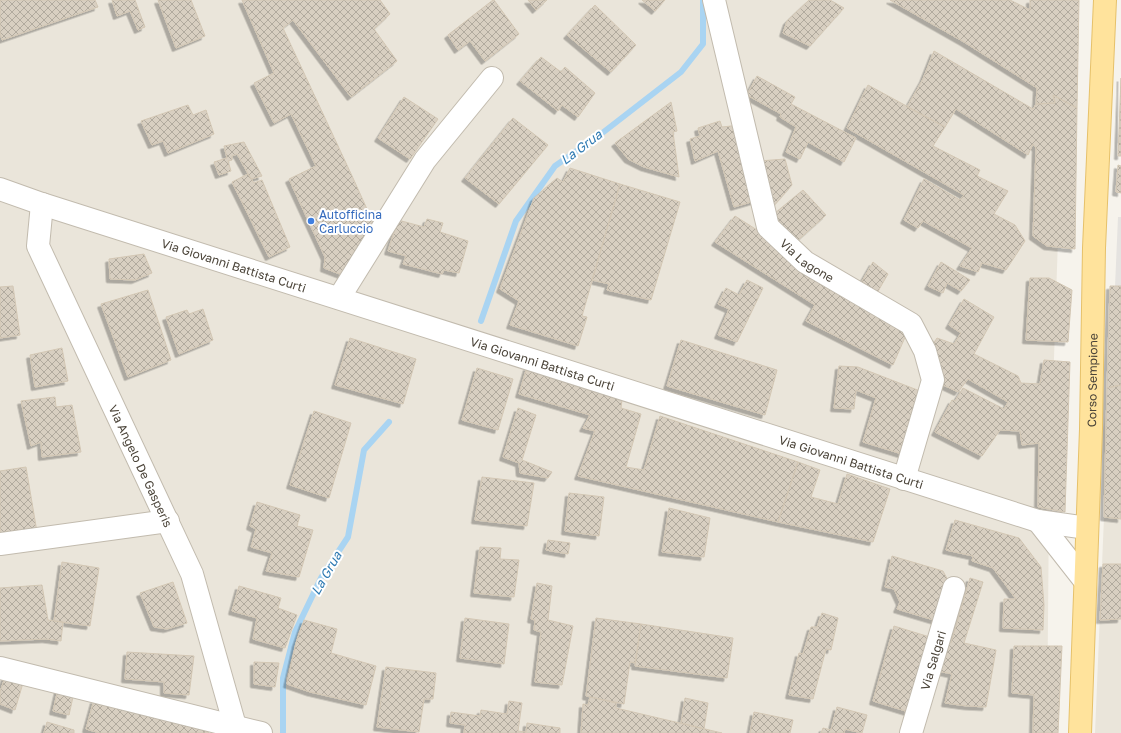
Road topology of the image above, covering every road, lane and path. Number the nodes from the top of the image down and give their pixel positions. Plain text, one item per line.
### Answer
1 (714, 0) edge
2 (1105, 0) edge
3 (1110, 0) edge
4 (1104, 28) junction
5 (492, 78) dead end
6 (0, 189) edge
7 (42, 204) junction
8 (339, 298) junction
9 (904, 479) junction
10 (168, 521) junction
11 (1038, 521) junction
12 (1087, 528) junction
13 (0, 544) edge
14 (1085, 581) junction
15 (954, 588) dead end
16 (0, 668) edge
17 (235, 730) edge
18 (261, 733) edge
19 (911, 733) edge
20 (1080, 733) edge

1 - 9 street, Via Lagone
2 - 4 main road, Corso Sempione
3 - 4 main road, Corso Sempione
4 - 12 main road, Corso Sempione
5 - 8 street
6 - 7 street, Via Giovanni Battista Curti
7 - 8 street, Via Giovanni Battista Curti
7 - 10 street, Via Angelo De Gasperis
8 - 9 street, Via Giovanni Battista Curti
9 - 11 street, Via Giovanni Battista Curti
10 - 13 street
10 - 17 street, Via Angelo De Gasperis
11 - 12 street, Via Giovanni Battista Curti
11 - 14 street
12 - 14 main road, Corso Sempione
14 - 20 main road, Corso Sempione
15 - 19 street, Via Salgari
16 - 17 street
17 - 18 street

